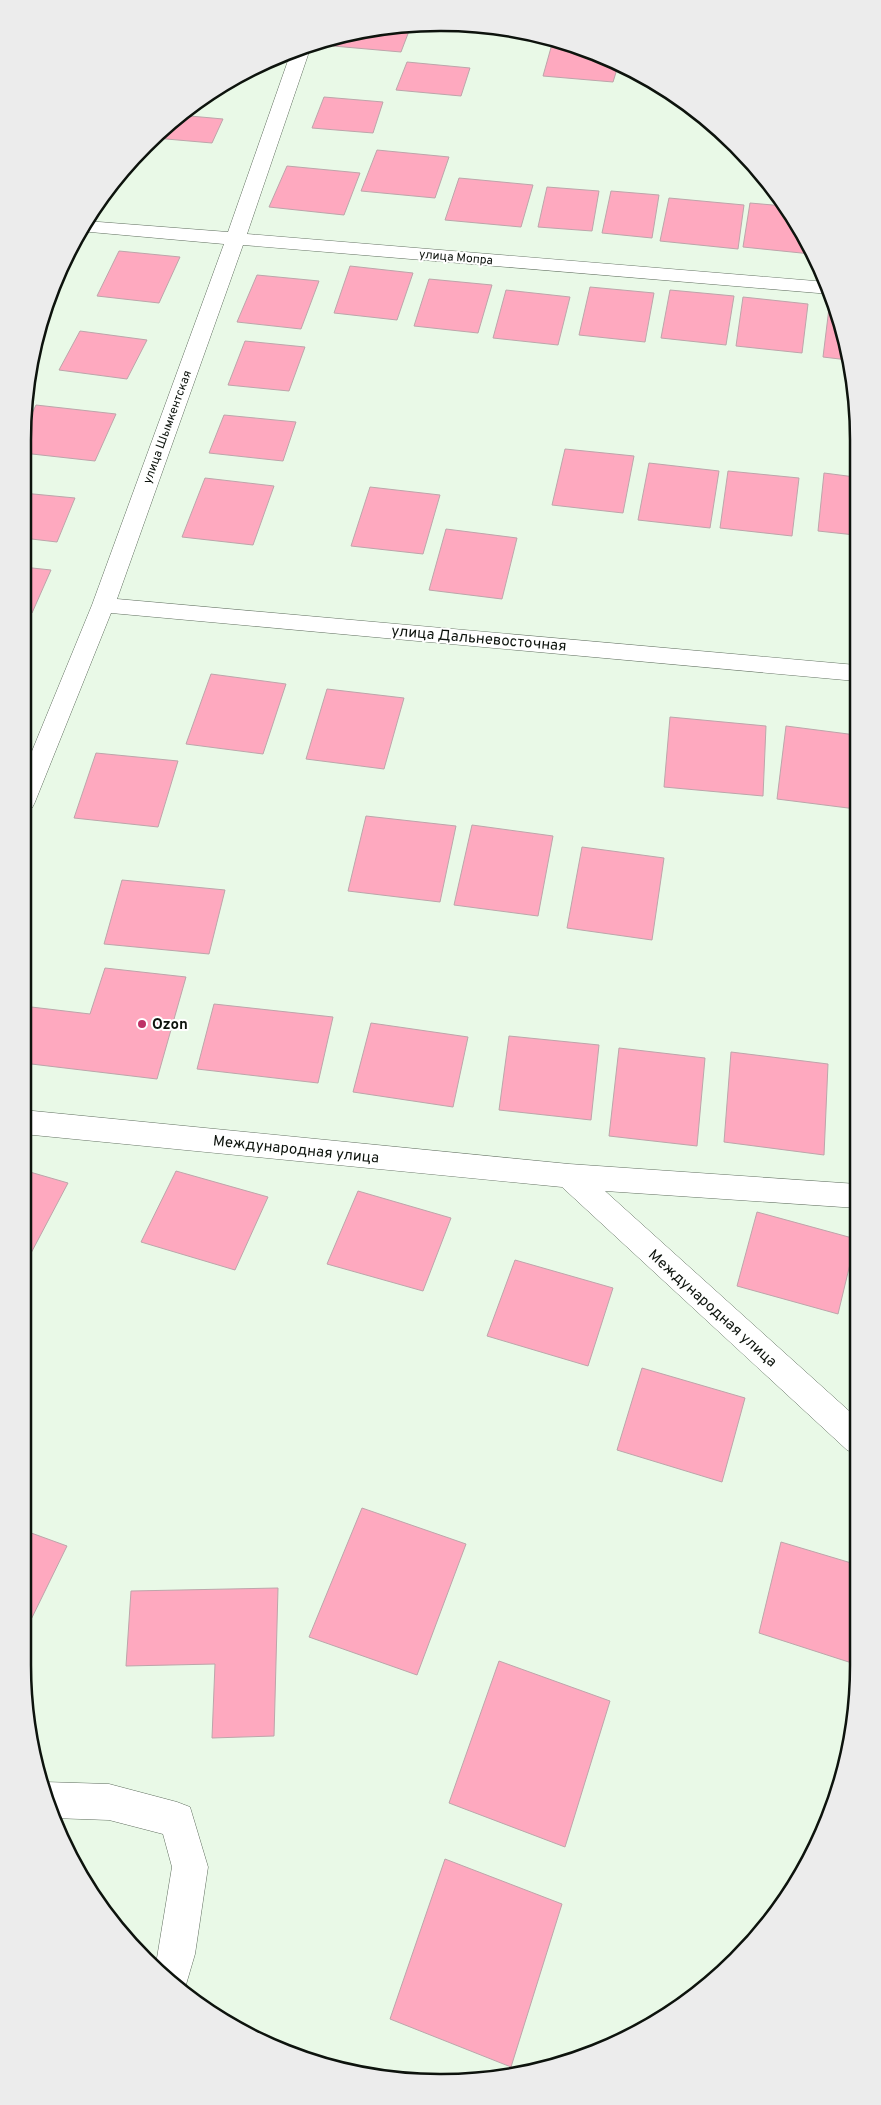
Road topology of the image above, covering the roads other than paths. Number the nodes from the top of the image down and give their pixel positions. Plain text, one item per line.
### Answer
1 (298, 57) edge
2 (92, 227) edge
3 (236, 238) junction
4 (820, 287) edge
5 (103, 606) junction
6 (850, 672) edge
7 (31, 780) edge
8 (31, 1123) edge
9 (569, 1176) junction
10 (850, 1196) edge
11 (850, 1433) edge
12 (55, 1800) edge
13 (172, 1973) edge

1 - 3 street, улица Шымкентская
2 - 3 street, улица Мопра
3 - 4 street, улица Мопра
3 - 5 street, улица Шымкентская
5 - 6 street, улица Дальневосточная
5 - 7 street, улица Шымкентская
8 - 9 street, Международная улица
9 - 10 street, Международная улица
9 - 11 street, Международная улица
12 - 13 street

